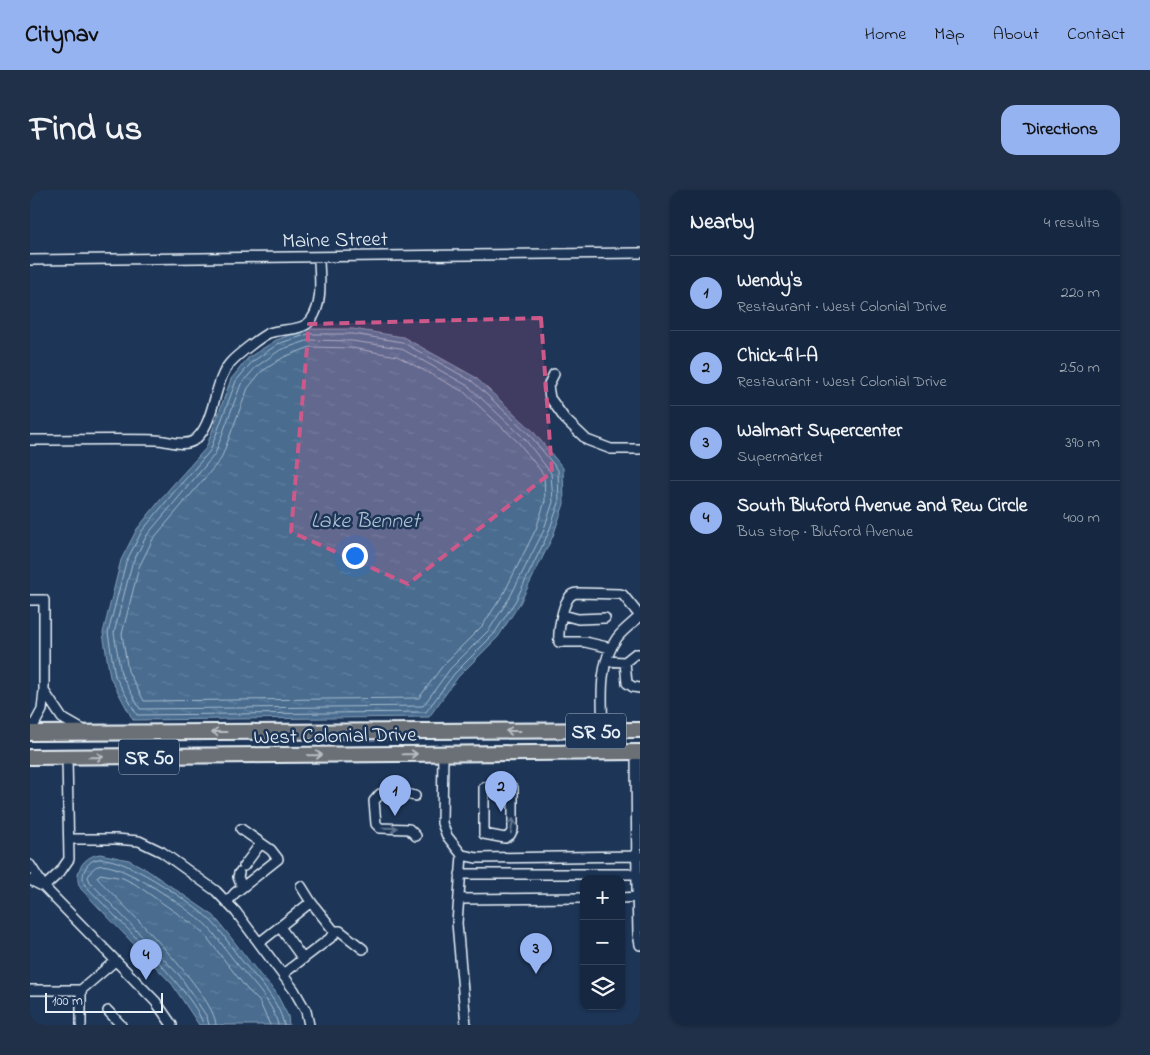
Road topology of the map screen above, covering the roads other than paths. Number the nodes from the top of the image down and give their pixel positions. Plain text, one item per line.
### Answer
1 (640, 253) edge
2 (319, 257) junction
3 (30, 260) edge
4 (554, 374) dead end
5 (30, 440) edge
6 (640, 449) edge
7 (30, 600) edge
8 (563, 616) junction
9 (640, 616) edge
10 (605, 618) dead end
11 (611, 648) junction
12 (640, 654) edge
13 (606, 661) junction
14 (625, 662) junction
15 (640, 688) edge
16 (44, 690) junction
17 (30, 727) edge
18 (472, 730) junction
19 (603, 730) junction
20 (640, 730) edge
21 (30, 733) edge
22 (94, 733) junction
23 (638, 752) edge
24 (443, 754) junction
25 (30, 757) edge
26 (67, 758) junction
27 (484, 787) dead end
28 (513, 788) dead end
29 (414, 796) dead end
30 (241, 829) dead end
31 (416, 836) dead end
32 (69, 839) junction
33 (262, 843) junction
34 (462, 855) junction
35 (639, 856) edge
36 (30, 865) edge
37 (460, 874) junction
38 (637, 874) junction
39 (30, 880) edge
40 (301, 886) dead end
41 (44, 887) junction
42 (242, 887) junction
43 (638, 897) junction
44 (580, 898) edge
45 (625, 898) edge
46 (459, 899) junction
47 (227, 902) junction
48 (312, 902) junction
49 (280, 927) junction
50 (334, 931) junction
51 (260, 943) junction
52 (640, 945) edge
53 (363, 949) dead end
54 (303, 959) junction
55 (114, 961) junction
56 (283, 974) junction
57 (30, 990) edge
58 (81, 990) junction
59 (108, 1011) dead end
60 (82, 1025) edge
61 (121, 1025) edge
62 (172, 1025) edge
63 (309, 1025) edge
64 (466, 1025) edge

1 - 2 street, Maine Street
2 - 3 street, Maine Street
2 - 5 street
4 - 6 street
7 - 16 street
8 - 9 street
8 - 10 street
8 - 11 street
9 - 11 street
11 - 13 street
12 - 14 street
13 - 14 street
13 - 19 street
14 - 15 street
16 - 17 street
16 - 22 street
19 -> 18 highway, West Colonial Drive / SR 50
18 -> 22 highway, West Colonial Drive / SR 50
18 - 24 highway
19 - 20 highway, West Colonial Drive / SR 50
21 - 22 highway, West Colonial Drive / SR 50
23 - 24 highway, West Colonial Drive / SR 50
23 - 35 street
26 -> 24 highway, West Colonial Drive / SR 50
24 - 34 street
25 - 26 highway, West Colonial Drive / SR 50
26 - 32 street
27 -> 28 street
29 -> 31 street
30 - 33 street
32 - 41 street
32 - 47 street
33 - 42 street
33 - 42 street
34 - 35 street
34 - 37 street
35 - 38 street
36 - 41 street
37 - 38 street
37 - 46 street
38 - 43 street
39 - 41 street
40 - 48 street
41 - 55 street
42 - 47 street
43 - 45 street
43 - 52 street
44 - 46 street
46 - 64 street
47 - 51 street
48 - 49 street
48 - 50 street
49 - 51 street
49 - 54 street
50 - 53 street
50 - 54 street
51 - 56 street
54 - 56 street
55 - 58 street
55 - 62 street
56 - 63 street
57 - 58 street
58 - 60 street
59 - 61 street

